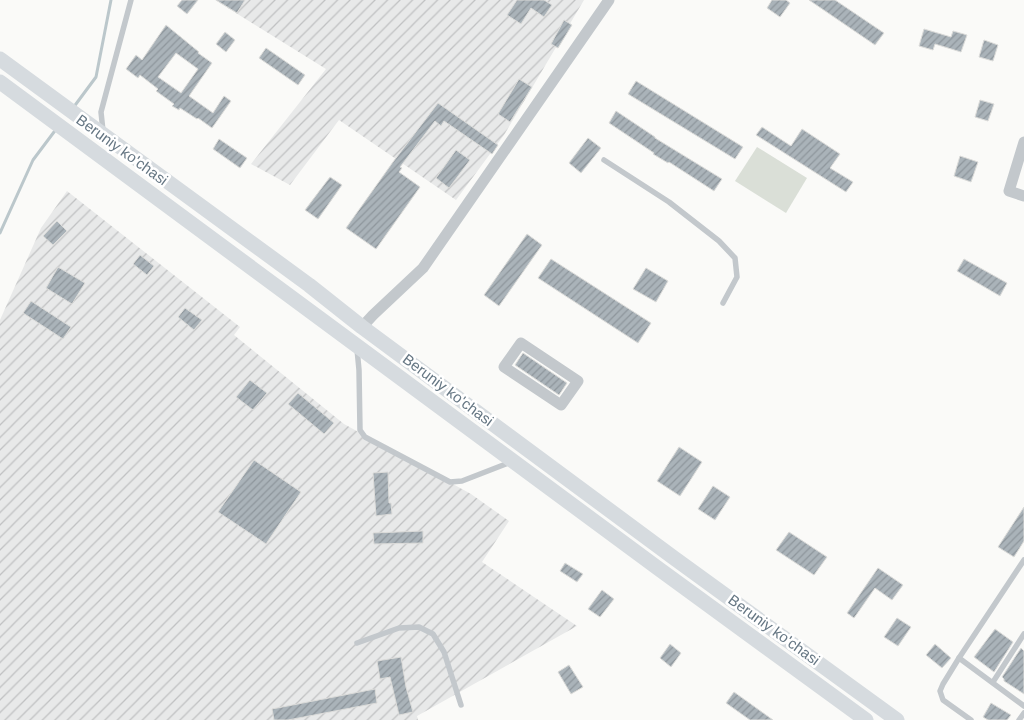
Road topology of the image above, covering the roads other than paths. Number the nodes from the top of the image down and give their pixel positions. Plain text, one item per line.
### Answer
1 (131, 0) edge
2 (608, 0) edge
3 (0, 60) edge
4 (0, 82) edge
5 (100, 133) junction
6 (1024, 142) edge
7 (604, 160) dead end
8 (1024, 196) edge
9 (187, 197) junction
10 (176, 212) junction
11 (723, 303) dead end
12 (362, 327) junction
13 (521, 342) joint
14 (357, 346) junction
15 (513, 461) junction
16 (551, 467) junction
17 (541, 482) junction
18 (1024, 560) edge
19 (1024, 634) edge
20 (357, 643) dead end
21 (959, 658) junction
22 (993, 682) junction
23 (461, 705) dead end
24 (1024, 706) edge
25 (1024, 713) edge
26 (866, 720) edge
27 (897, 720) edge
28 (971, 720) edge
29 (1019, 720) edge

1 - 5 lane
2 - 12 street
3 - 5 main road, Beruniy ko'chasi
4 - 10 main road, Beruniy ko'chasi
5 - 9 main road, Beruniy ko'chasi
6 - 8 street
7 - 11 lane
9 - 10 main road
9 - 12 main road, Beruniy ko'chasi
10 - 14 main road, Beruniy ko'chasi
12 - 16 main road, Beruniy ko'chasi
13 - 13 street
14 - 15 main road, Beruniy ko'chasi
14 - 15 lane
15 - 17 main road, Beruniy ko'chasi
16 - 17 main road
16 - 27 main road, Beruniy ko'chasi
17 - 26 main road, Beruniy ko'chasi
18 - 21 lane
19 - 22 lane
20 - 23 lane
21 - 22 lane
21 - 28 lane
22 - 24 lane
25 - 29 lane

